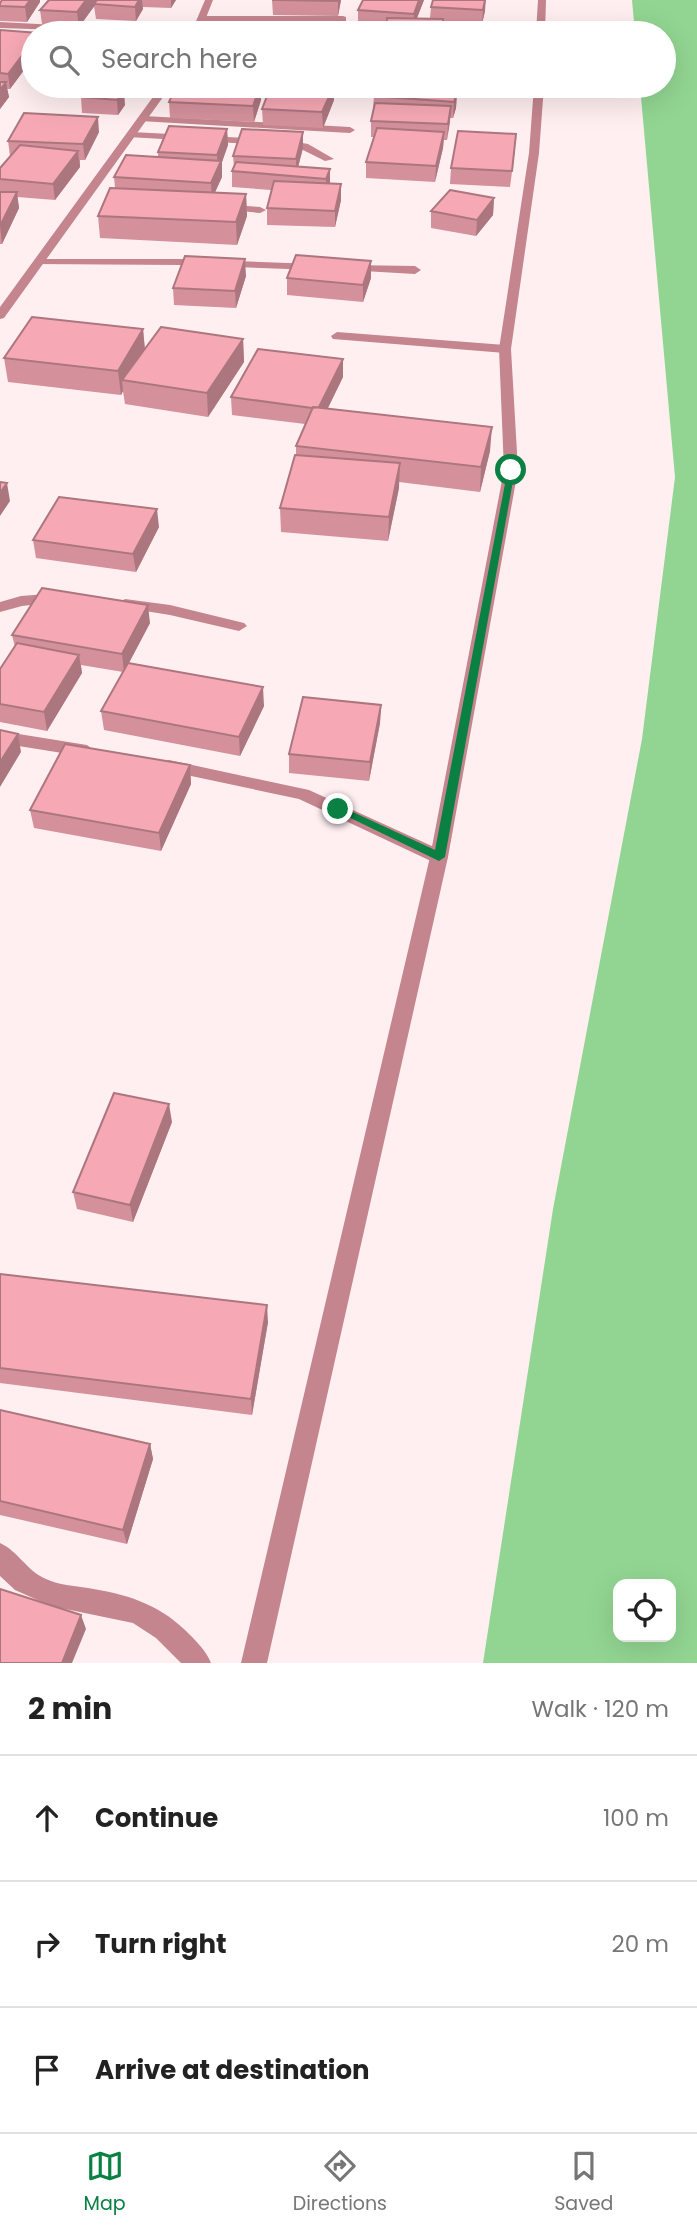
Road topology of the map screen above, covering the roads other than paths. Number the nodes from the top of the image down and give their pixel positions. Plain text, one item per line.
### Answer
1 (209, 0) edge
2 (542, 0) edge
3 (38, 18) edge
4 (202, 19) joint
5 (343, 19) dead end
6 (36, 21) edge
7 (541, 21) edge
8 (0, 25) edge
9 (21, 26) edge
10 (158, 98) edge
11 (537, 98) edge
12 (144, 120) junction
13 (350, 130) dead end
14 (132, 135) junction
15 (329, 159) dead end
16 (88, 195) junction
17 (101, 196) dead end
18 (212, 205) edge
19 (260, 210) dead end
20 (38, 262) junction
21 (415, 270) dead end
22 (2, 308) edge
23 (337, 336) dead end
24 (505, 349) junction
25 (71, 598) edge
26 (106, 601) edge
27 (0, 607) edge
28 (239, 625) dead end
29 (0, 737) edge
30 (107, 755) edge
31 (148, 762) edge
32 (439, 857) junction
33 (0, 1556) edge
34 (198, 1663) edge
35 (254, 1663) edge

1 - 4 street
2 - 7 street
3 - 6 street
4 - 5 street
8 - 9 street
10 - 12 street
11 - 24 street
12 - 13 street
12 - 14 street
14 - 15 street
14 - 16 street
16 - 17 street
16 - 20 street
18 - 19 street
20 - 21 street
20 - 22 street
23 - 24 street
24 - 32 street
25 - 27 street
26 - 28 street
29 - 30 street
31 - 32 street
32 - 35 street
33 - 34 street

